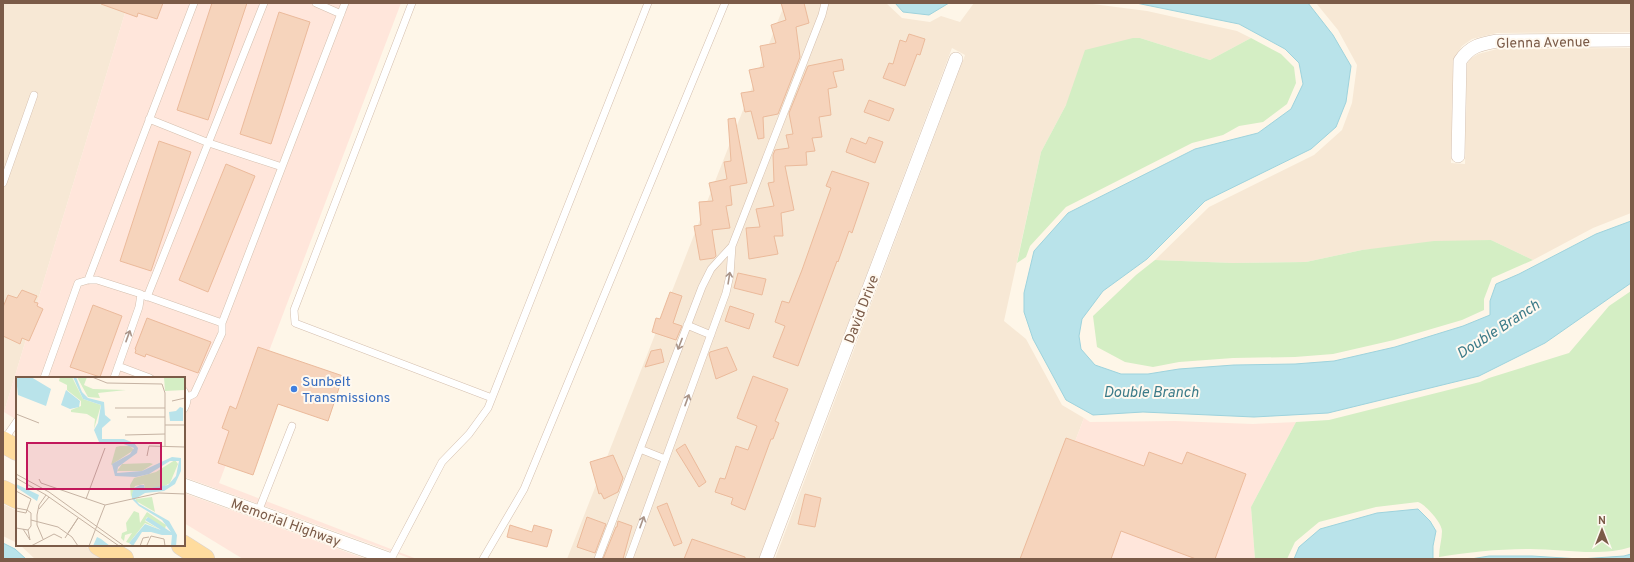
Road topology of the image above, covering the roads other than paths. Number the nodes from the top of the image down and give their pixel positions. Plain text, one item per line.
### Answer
1 (194, 3) edge
2 (264, 3) edge
3 (316, 3) edge
4 (345, 3) edge
5 (412, 3) edge
6 (648, 3) edge
7 (725, 3) edge
8 (825, 3) edge
9 (341, 14) junction
10 (1631, 40) edge
11 (956, 59) dead end
12 (34, 95) dead end
13 (149, 119) junction
14 (209, 143) junction
15 (1458, 156) dead end
16 (282, 167) junction
17 (3, 183) edge
18 (732, 246) junction
19 (88, 280) junction
20 (144, 295) junction
21 (222, 323) junction
22 (688, 325) junction
23 (711, 335) junction
24 (118, 366) junction
25 (44, 377) edge
26 (114, 377) edge
27 (147, 377) edge
28 (186, 394) edge
29 (492, 398) junction
30 (185, 407) edge
31 (16, 422) edge
32 (292, 426) dead end
33 (3, 442) edge
34 (16, 449) edge
35 (640, 449) junction
36 (665, 459) junction
37 (185, 485) edge
38 (3, 491) edge
39 (16, 498) edge
40 (258, 512) junction
41 (101, 546) edge
42 (184, 546) edge
43 (123, 559) edge
44 (204, 559) edge
45 (390, 559) edge
46 (483, 559) edge
47 (598, 559) edge
48 (629, 559) edge
49 (766, 559) edge

1 - 13 lane
2 - 14 lane
3 - 9 lane
4 - 9 lane
5 - 29 lane
6 - 29 lane
7 - 46 lane
8 - 18 lane
9 - 16 lane
10 - 15 street, Glenna Avenue
11 - 49 street, David Drive
12 - 17 lane
13 - 14 lane
13 - 19 lane
14 - 16 lane
14 - 20 lane
16 - 21 lane
18 - 22 lane
23 -> 18 lane
19 - 20 lane
19 - 25 lane
20 - 21 lane
24 -> 20 lane
21 - 28 lane
22 - 23 lane
22 -> 35 lane
36 -> 23 lane
24 - 26 lane
24 - 27 lane
28 - 30 lane
29 - 45 lane
31 - 33 lane
32 - 40 lane
33 - 34 main road
35 - 36 lane
35 - 47 lane
48 -> 36 lane
37 - 40 street, Memorial Highway
38 - 39 main road
40 - 45 street, Memorial Highway
41 - 43 main road
42 - 44 main road

